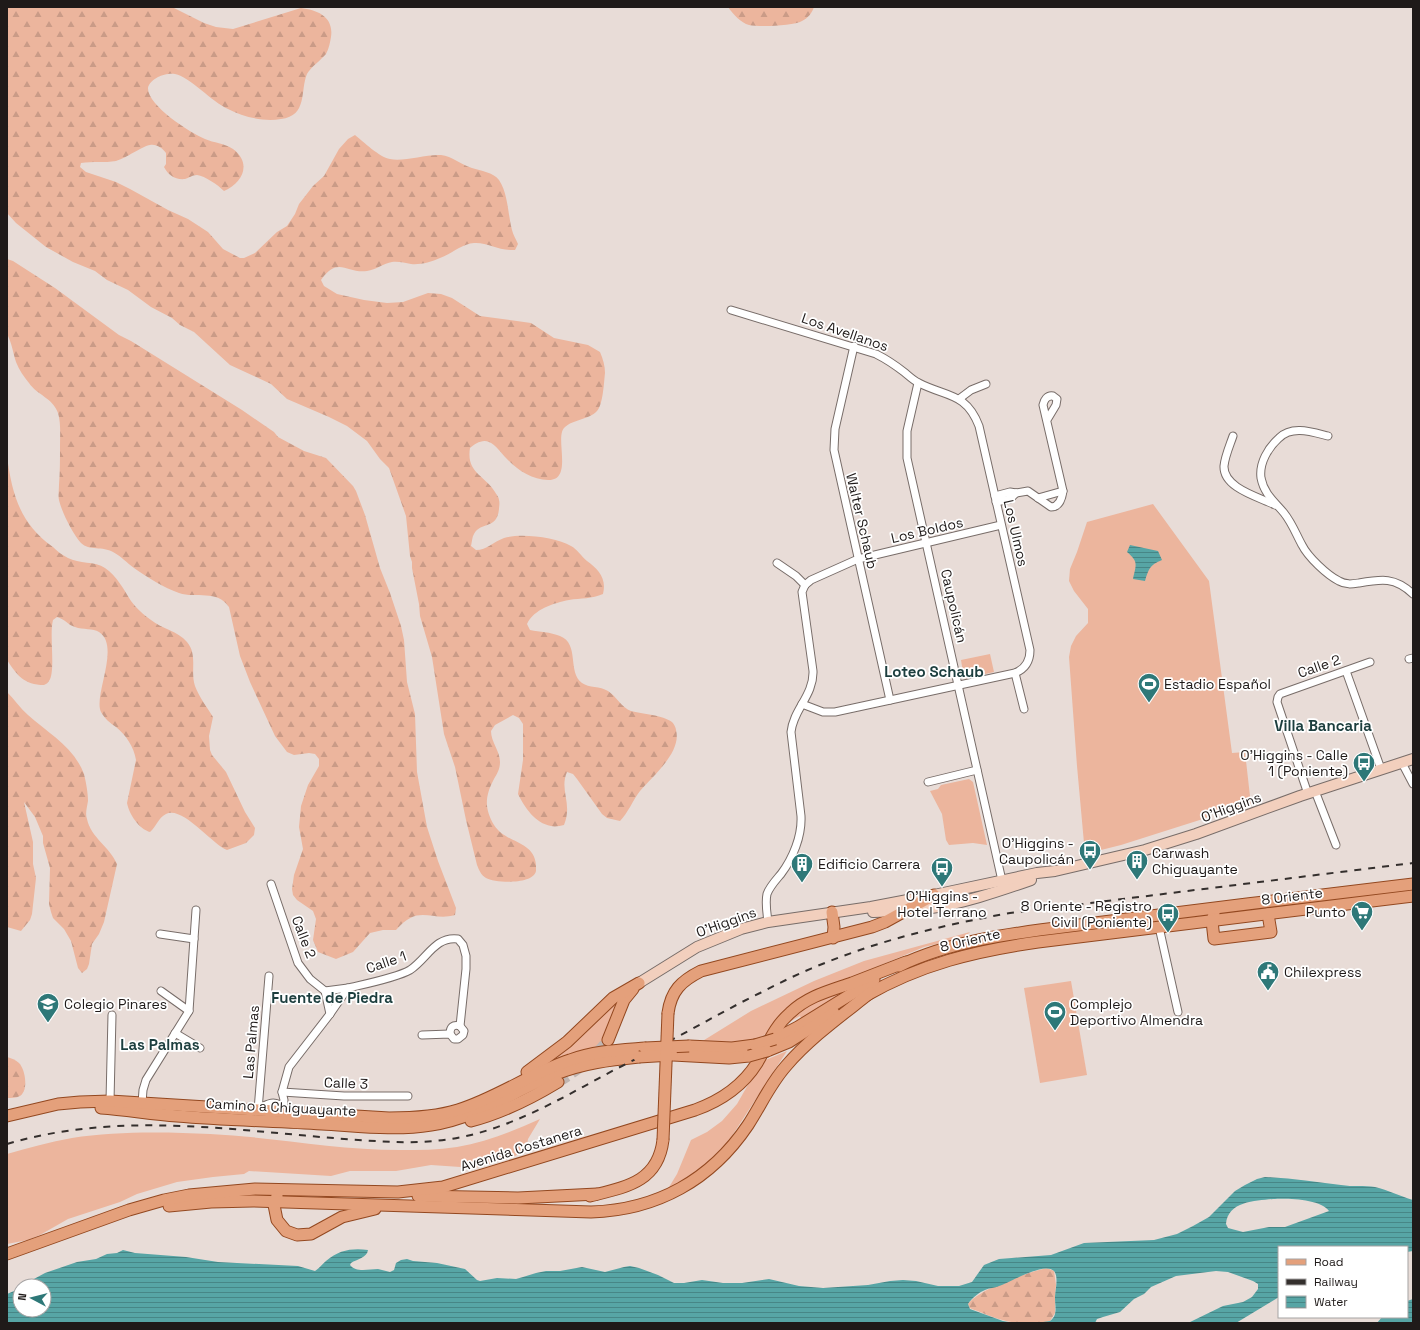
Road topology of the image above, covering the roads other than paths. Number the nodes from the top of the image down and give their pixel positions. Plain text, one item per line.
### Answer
1 (731, 310) dead end
2 (854, 346) junction
3 (918, 383) junction
4 (986, 384) dead end
5 (959, 399) junction
6 (1047, 420) dead end
7 (1233, 436) dead end
8 (1328, 436) dead end
9 (1063, 490) junction
10 (1038, 498) junction
11 (995, 499) junction
12 (1277, 505) junction
13 (1001, 525) junction
14 (927, 543) junction
15 (858, 559) junction
16 (778, 563) dead end
17 (805, 585) junction
18 (1413, 594) edge
19 (1370, 662) dead end
20 (1346, 671) junction
21 (1015, 672) junction
22 (958, 685) junction
23 (890, 700) junction
24 (802, 704) junction
25 (1024, 709) dead end
26 (1413, 759) edge
27 (1402, 763) junction
28 (1381, 769) junction
29 (977, 770) junction
30 (928, 782) dead end
31 (1413, 784) edge
32 (1312, 792) junction
33 (1336, 845) dead end
34 (271, 884) dead end
35 (1413, 884) edge
36 (1003, 885) junction
37 (934, 895) junction
38 (1413, 896) edge
39 (1220, 908) junction
40 (196, 910) dead end
41 (906, 911) junction
42 (832, 912) junction
43 (1268, 914) junction
44 (1212, 921) junction
45 (768, 922) junction
46 (1159, 927) junction
47 (160, 934) dead end
48 (833, 938) junction
49 (194, 939) junction
50 (906, 962) junction
51 (270, 976) dead end
52 (639, 983) junction
53 (348, 988) junction
54 (161, 991) dead end
55 (325, 991) junction
56 (870, 993) junction
57 (607, 1003) junction
58 (189, 1011) junction
59 (1178, 1012) dead end
60 (330, 1014) junction
61 (618, 1014) junction
62 (112, 1015) dead end
63 (460, 1026) junction
64 (175, 1033) junction
65 (450, 1034) junction
66 (422, 1035) dead end
67 (608, 1040) tunnel mouth
68 (200, 1048) dead end
69 (642, 1052) junction
70 (544, 1075) junction
71 (558, 1082) tunnel mouth
72 (282, 1092) junction
73 (495, 1094) junction
74 (408, 1096) dead end
75 (110, 1101) junction
76 (142, 1103) junction
77 (281, 1107) junction
78 (258, 1110) junction
79 (7, 1116) edge
80 (269, 1121) junction
81 (7, 1123) edge
82 (413, 1128) junction
83 (283, 1189) junction
84 (390, 1192) junction
85 (597, 1194) junction
86 (275, 1202) junction
87 (402, 1206) junction
88 (503, 1209) junction
89 (90, 1224) junction
90 (7, 1254) edge

1 - 2 street, Los Avellanos
2 - 3 street, Los Avellanos
2 - 15 street, Walter Schaub
3 - 5 street, Los Avellanos
3 - 14 street, Caupolicán
4 - 5 street
5 - 11 street, Los Ulmos
6 - 9 street
7 - 12 street
8 - 12 street
9 - 10 street
9 - 10 street
10 - 11 street
11 - 13 street, Los Ulmos
12 - 18 street
13 - 14 street, Los Boldos
13 - 21 street, Los Ulmos
14 - 15 street, Los Boldos
14 - 22 street, Caupolicán
15 - 17 street, Los Boldos
15 - 23 street, Walter Schaub
16 - 17 street
17 - 24 street
19 - 20 street, Calle 2
20 - 28 street
20 - 32 street, Calle 2
21 - 22 street
21 - 25 street
22 - 23 street
22 - 29 street, Caupolicán
23 - 24 street
24 - 45 street
26 - 27 main road, O'Higgins
27 - 28 main road, O'Higgins
27 - 31 street
28 - 32 main road, O'Higgins
29 - 30 street
29 - 36 street, Caupolicán
32 - 33 street
32 - 36 main road, O'Higgins
34 - 55 street, Calle 2
35 - 39 main road, 8 Oriente
36 - 37 main road, O'Higgins
36 - 41 main road, O'Higgins
37 - 41 main road
37 - 42 main road, O'Higgins
38 - 43 main road, 8 Oriente
39 - 44 main road
39 - 50 main road, 8 Oriente
40 - 49 street
41 - 42 main road, O'Higgins
41 - 48 main road
42 - 45 main road, O'Higgins
42 - 48 main road
43 - 44 main road, 8 Oriente
43 - 44 main road
44 - 46 main road, 8 Oriente
45 - 52 main road, O'Higgins
46 - 56 main road, 8 Oriente
46 - 59 street
47 - 49 street
48 - 85 main road, bridge
49 - 58 street
50 - 69 main road, 8 Oriente, bridge
50 - 84 main road, Avenida Costanera
51 - 78 street, Las Palmas
52 - 57 main road
52 - 61 main road
53 - 55 street
53 - 60 street
53 - 63 street, Calle 1
54 - 58 street
55 - 60 street
56 - 69 main road, 8 Oriente, bridge
56 - 88 main road, Avenida Costanera
57 - 61 main road
57 - 73 main road
58 - 64 street
60 - 72 street
61 - 67 main road
62 - 75 street
63 - 65 street
63 - 65 street, Calle 1
64 - 68 street
64 - 76 street
65 - 66 street, Calle 1
69 - 70 main road
70 - 73 main road, Camino a Chiguayante
70 - 82 main road, Camino a Chiguayante
71 - 82 main road
72 - 74 street, Calle 3
72 - 77 street
73 - 77 main road, Camino a Chiguayante
75 - 76 main road, Camino a Chiguayante
75 - 79 main road, Camino a Chiguayante
76 - 78 main road, Camino a Chiguayante
77 - 78 main road, Camino a Chiguayante
77 - 80 main road
80 - 81 main road, Camino a Chiguayante
80 - 82 main road, Camino a Chiguayante
83 - 84 main road, Avenida Costanera
83 - 86 main road
83 - 89 main road, Avenida Costanera
84 - 85 main road
85 - 88 main road
86 - 87 main road, Avenida Costanera
86 - 87 main road
86 - 89 main road, Avenida Costanera
87 - 88 main road, Avenida Costanera
89 - 90 main road, Avenida Costanera

